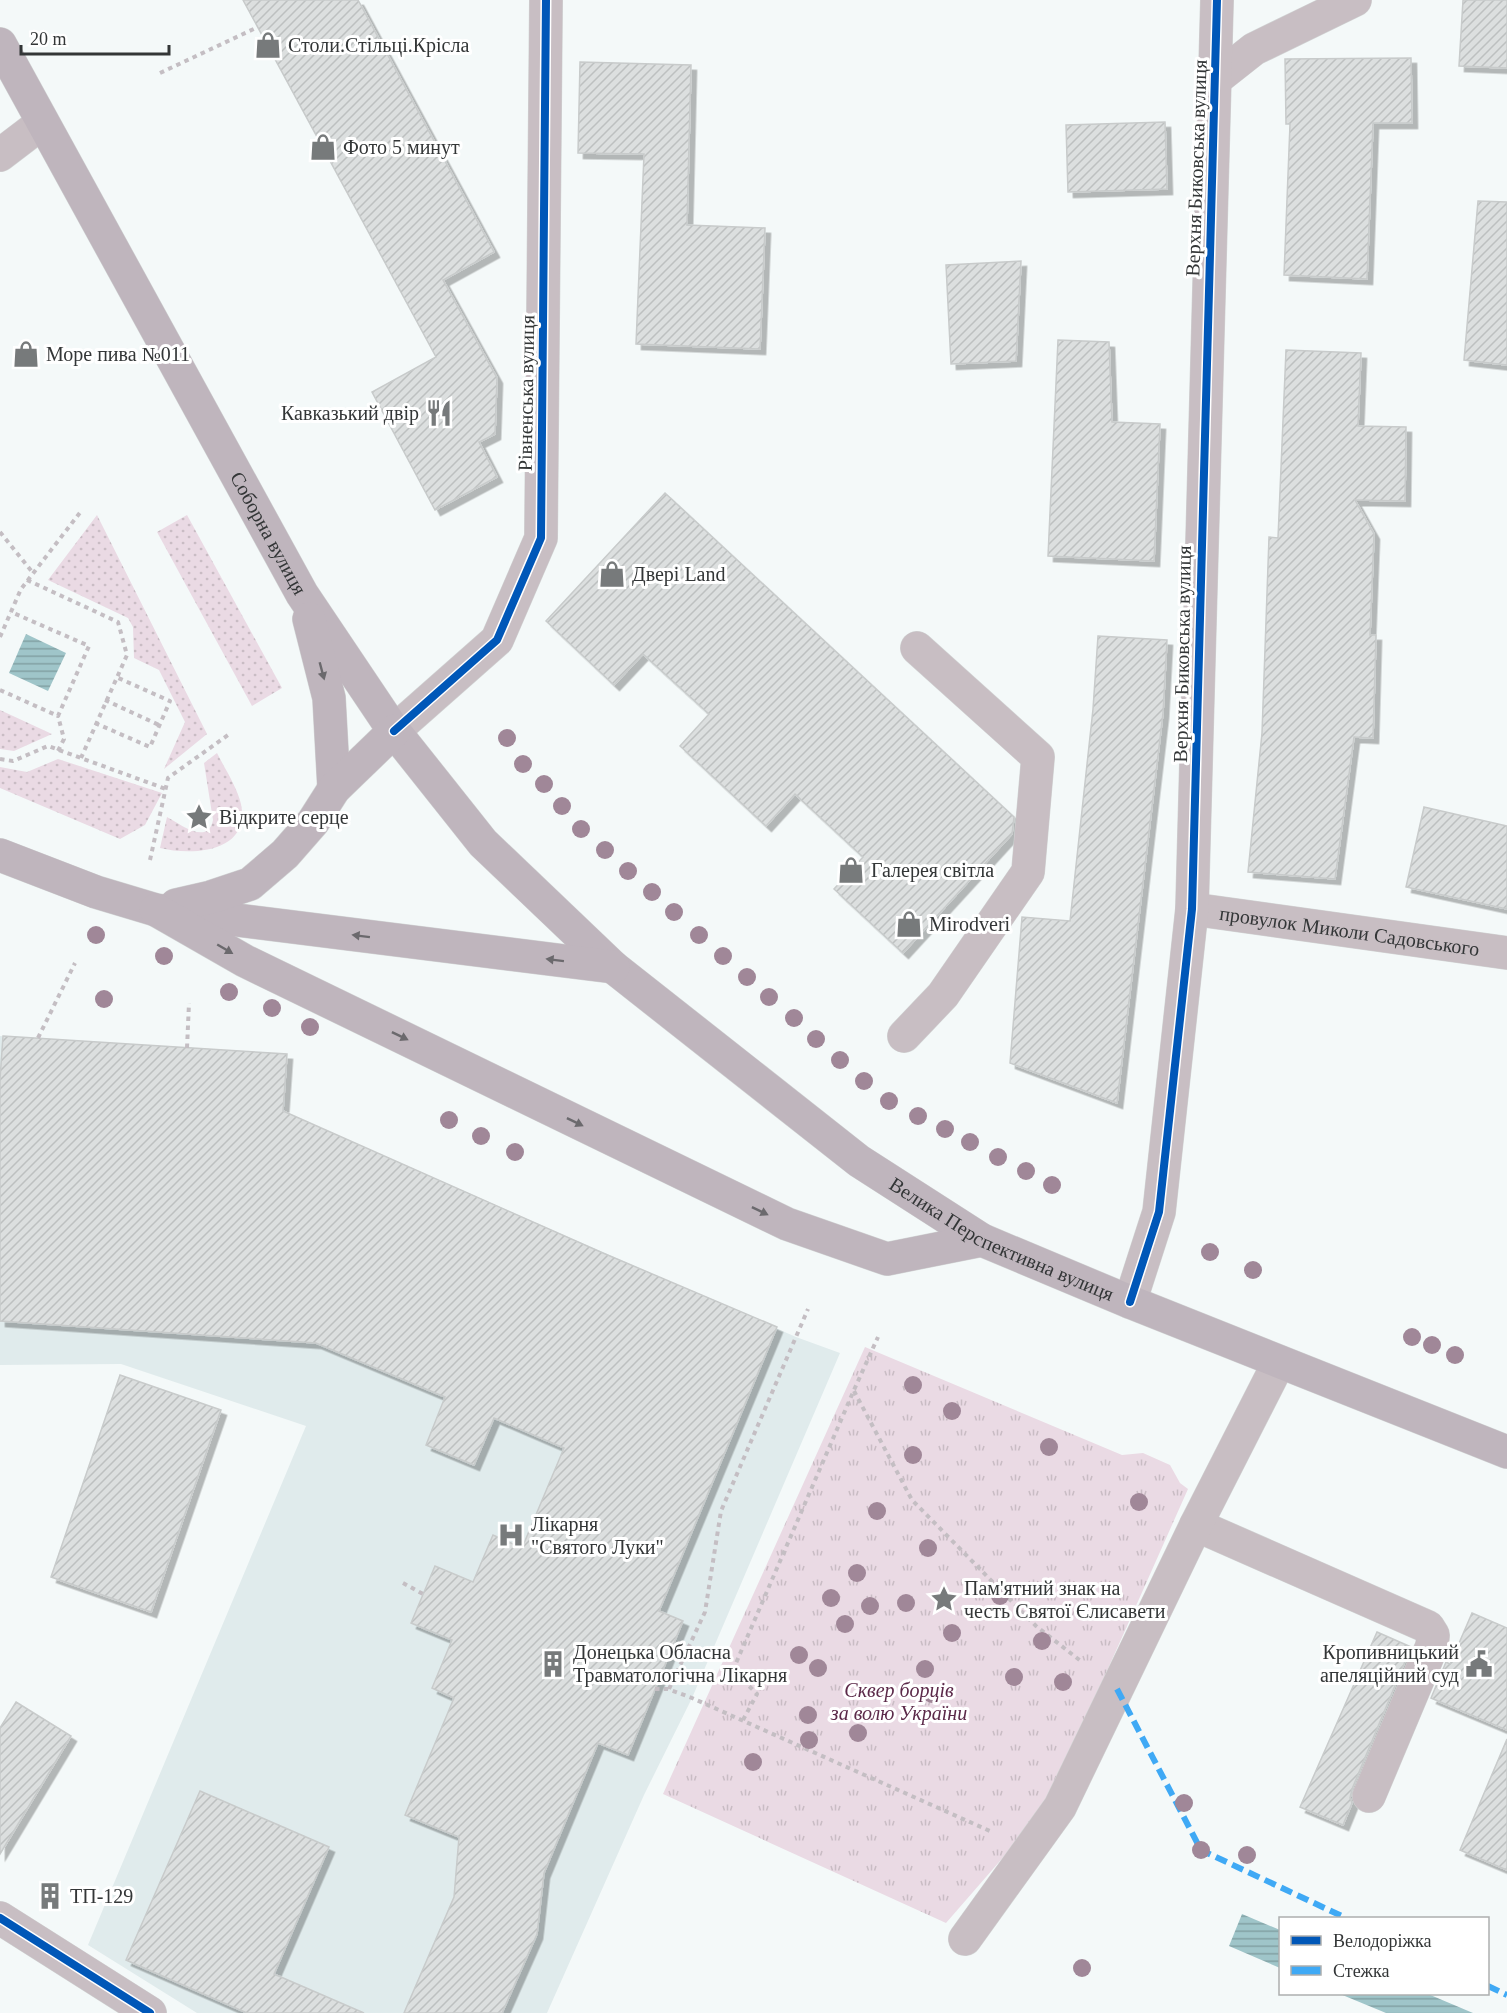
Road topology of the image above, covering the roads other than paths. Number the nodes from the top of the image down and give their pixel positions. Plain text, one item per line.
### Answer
1 (546, 0) edge
2 (1217, 0) edge
3 (1355, 0) edge
4 (0, 44) edge
5 (1216, 79) junction
6 (42, 123) junction
7 (0, 155) edge
8 (302, 594) junction
9 (917, 648) dead end
10 (394, 731) junction
11 (334, 789) junction
12 (1, 858) edge
13 (1192, 909) junction
14 (156, 910) junction
15 (1507, 953) edge
16 (613, 967) junction
17 (904, 1036) dead end
18 (982, 1240) junction
19 (1130, 1302) junction
20 (1279, 1362) junction
21 (1507, 1452) edge
22 (1196, 1525) junction
23 (1369, 1796) dead end
24 (0, 1918) edge
25 (965, 1939) dead end
26 (150, 2013) edge

1 - 10 street, Рівненська вулиця
2 - 5 street, Верхня Биковська вулиця
3 - 5 street
4 - 6 main road, Соборна вулиця
5 - 13 street, Верхня Биковська вулиця
6 - 7 street
6 - 8 main road, Соборна вулиця
8 - 10 main road, Соборна вулиця
8 -> 11 main road
9 - 17 street
10 - 11 main road
10 - 16 main road, Соборна вулиця
11 - 14 main road
12 - 14 main road
13 - 15 street, провулок Миколи Садовського
13 - 19 street, Верхня Биковська вулиця
16 -> 14 main road
14 -> 18 main road
16 - 18 main road, Велика Перспективна вулиця
18 - 19 main road, Велика Перспективна вулиця
19 - 20 main road, Велика Перспективна вулиця
20 - 21 main road, Велика Перспективна вулиця
20 - 22 street
22 - 23 street
22 - 25 street
24 - 26 street

